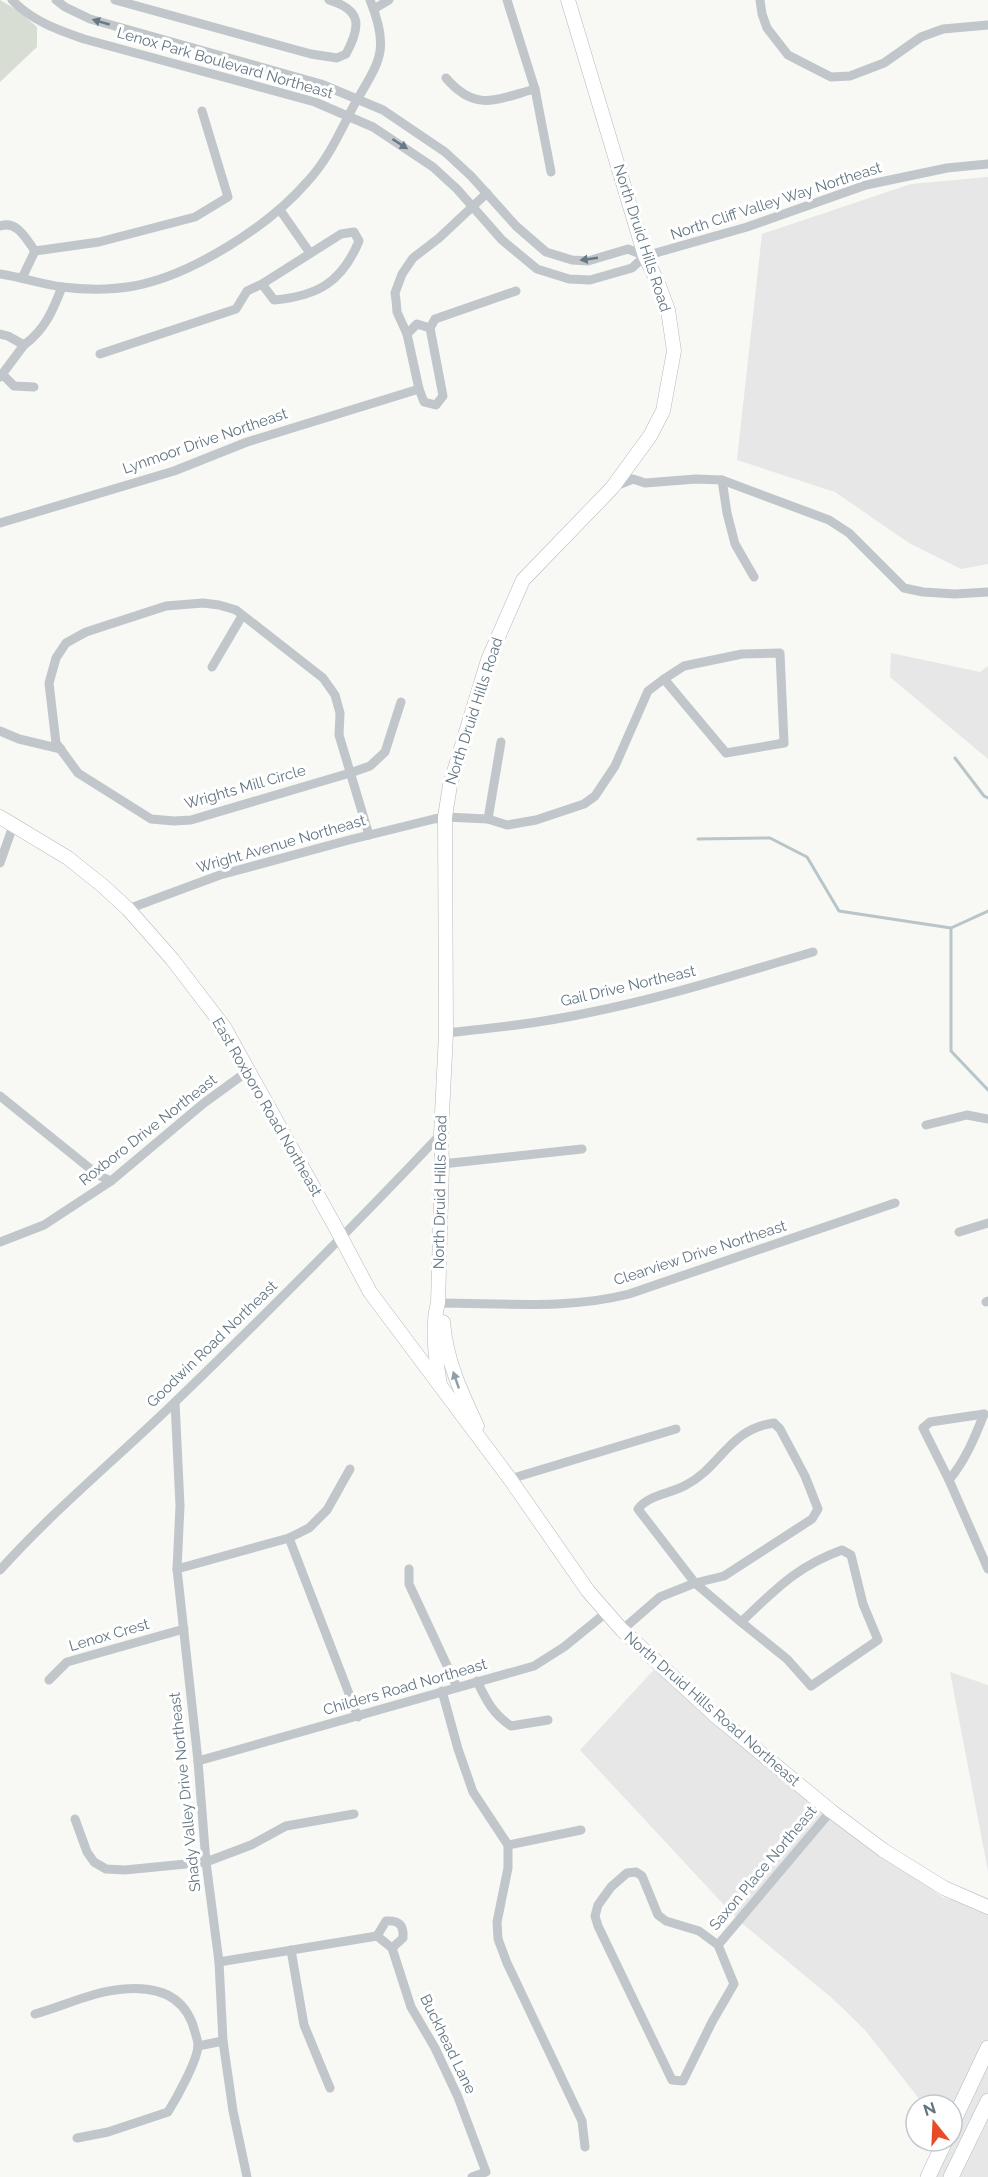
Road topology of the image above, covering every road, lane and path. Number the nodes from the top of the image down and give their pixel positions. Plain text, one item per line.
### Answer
1 (12, 0) edge
2 (56, 0) edge
3 (115, 0) edge
4 (329, 0) edge
5 (389, 0) edge
6 (507, 0) edge
7 (568, 0) edge
8 (760, 0) edge
9 (372, 4) edge
10 (988, 25) edge
11 (446, 78) dead end
12 (535, 89) junction
13 (358, 98) junction
14 (202, 111) dead end
15 (349, 116) junction
16 (988, 164) edge
17 (551, 172) dead end
18 (487, 193) junction
19 (473, 206) junction
20 (280, 210) junction
21 (0, 226) edge
22 (35, 251) junction
23 (309, 253) junction
24 (645, 256) junction
25 (0, 274) edge
26 (22, 278) junction
27 (262, 284) junction
28 (62, 287) junction
29 (516, 291) dead end
30 (430, 328) junction
31 (0, 334) edge
32 (407, 334) junction
33 (24, 345) junction
34 (100, 354) dead end
35 (1, 376) edge
36 (34, 387) dead end
37 (419, 389) junction
38 (722, 480) junction
39 (612, 488) junction
40 (0, 523) edge
41 (754, 578) dead end
42 (988, 592) edge
43 (239, 609) junction
44 (212, 667) dead end
45 (664, 679) junction
46 (401, 702) dead end
47 (0, 732) edge
48 (501, 742) dead end
49 (61, 749) junction
50 (350, 773) junction
51 (0, 817) edge
52 (444, 817) junction
53 (488, 819) junction
54 (13, 825) junction
55 (369, 835) junction
56 (0, 863) edge
57 (128, 909) junction
58 (813, 952) dead end
59 (446, 1033) junction
60 (248, 1071) junction
61 (0, 1096) edge
62 (988, 1119) edge
63 (926, 1125) dead end
64 (441, 1134) junction
65 (582, 1149) dead end
66 (442, 1164) junction
67 (111, 1181) junction
68 (895, 1203) dead end
69 (988, 1223) edge
70 (959, 1232) dead end
71 (342, 1238) junction
72 (0, 1242) edge
73 (438, 1303) junction
74 (440, 1387) junction
75 (175, 1402) junction
76 (676, 1428) dead end
77 (489, 1452) junction
78 (350, 1469) dead end
79 (510, 1479) junction
80 (949, 1480) junction
81 (289, 1538) junction
82 (988, 1543) edge
83 (980, 1552) junction
84 (177, 1569) junction
85 (409, 1569) dead end
86 (988, 1569) edge
87 (0, 1570) edge
88 (695, 1583) junction
89 (607, 1612) junction
90 (741, 1622) junction
91 (184, 1629) junction
92 (622, 1630) junction
93 (49, 1680) dead end
94 (477, 1682) junction
95 (457, 1687) junction
96 (442, 1691) junction
97 (358, 1717) junction
98 (548, 1719) dead end
99 (198, 1761) junction
100 (831, 1811) junction
101 (354, 1814) dead end
102 (75, 1819) dead end
103 (581, 1830) dead end
104 (508, 1845) junction
105 (206, 1862) junction
106 (988, 1907) edge
107 (377, 1936) junction
108 (718, 1945) junction
109 (392, 1948) junction
110 (291, 1950) junction
111 (219, 1962) junction
112 (35, 2014) dead end
113 (223, 2041) junction
114 (198, 2046) junction
115 (988, 2048) edge
116 (330, 2088) dead end
117 (964, 2099) edge
118 (988, 2101) edge
119 (77, 2138) dead end
120 (585, 2147) dead end
121 (939, 2153) edge
122 (247, 2177) edge
123 (472, 2177) edge
124 (928, 2177) edge
125 (951, 2177) edge

1 - 15 street, Lenox Park Boulevard Northeast
13 -> 2 street, Lenox Park Boulevard Northeast
3 - 4 street
5 - 9 street
6 - 12 street
7 - 24 main road, North Druid Hills Road
8 - 10 street
9 - 13 street
11 - 12 street
12 - 17 street
13 - 15 street
13 - 18 street, Lenox Park Boulevard Northeast
14 - 22 street
15 -> 19 street, Lenox Park Boulevard Northeast
15 - 20 street
16 - 24 street, North Cliff Valley Way Northeast
18 - 19 street
24 -> 18 street, Lenox Park Boulevard Northeast
19 - 24 street, Lenox Park Boulevard Northeast
19 - 32 street
20 - 23 street
20 - 28 street
21 - 22 street
22 - 26 street
23 - 27 street
23 - 27 street
24 - 39 main road, North Druid Hills Road
25 - 26 street
26 - 28 street
27 - 34 street
28 - 33 street
29 - 30 street
30 - 32 street
30 - 37 street
31 - 33 street
32 - 37 street
33 - 35 street
35 - 36 street
37 - 40 street, Lynmoor Drive Northeast
38 - 39 street
38 - 41 street
38 - 42 street
39 - 52 main road, North Druid Hills Road
43 - 44 street
43 - 49 street, Wrights Mill Circle
43 - 50 street, Wrights Mill Circle
45 - 45 street, Wright Avenue Northeast
45 - 53 street, Wright Avenue Northeast
46 - 50 street
47 - 49 street
48 - 53 street
49 - 50 street, Wrights Mill Circle
50 - 55 street, Wrights Mill Circle
51 - 54 main road, East Roxboro Road Northeast
52 - 53 street, Wright Avenue Northeast
52 - 55 street, Wright Avenue Northeast
52 - 59 main road, North Druid Hills Road
54 - 56 street
54 - 57 main road, East Roxboro Road Northeast
55 - 57 street, Wright Avenue Northeast
57 - 60 main road, East Roxboro Road Northeast
58 - 59 street, Gail Drive Northeast
59 - 64 main road, North Druid Hills Road
60 - 67 street, Roxboro Drive Northeast
60 - 71 main road, East Roxboro Road Northeast
61 - 67 street
62 - 63 street
64 - 66 main road, North Druid Hills Road
64 - 71 street, Goodwin Road Northeast
65 - 66 street
66 - 73 main road, North Druid Hills Road
67 - 72 street, Roxboro Drive Northeast
68 - 73 street, Clearview Drive Northeast
69 - 70 street
71 - 74 main road, East Roxboro Road Northeast
71 - 75 street, Goodwin Road Northeast
73 - 74 main road, North Druid Hills Road
77 -> 73 main road, North Druid Hills Road Northeast
74 - 77 main road, North Druid Hills Road Northeast
75 - 84 street, Shady Valley Drive Northeast
75 - 87 street, Goodwin Road Northeast
76 - 79 street
77 - 79 main road, North Druid Hills Road Northeast
78 - 81 street
79 - 89 main road, North Druid Hills Road Northeast
80 - 80 street
80 - 83 street
81 - 84 street
81 - 97 street
82 - 83 street
83 - 86 street
84 - 91 street, Shady Valley Drive Northeast
85 - 95 street
88 - 88 street
88 - 90 street
88 - 92 street
89 - 92 main road, North Druid Hills Road Northeast
89 - 94 street, Childers Road Northeast
90 - 90 street
91 - 93 street, Lenox Crest
91 - 99 street, Shady Valley Drive Northeast
92 - 100 main road, North Druid Hills Road Northeast
94 - 95 street, Childers Road Northeast
94 - 98 street
95 - 96 street, Childers Road Northeast
96 - 97 street, Childers Road Northeast
96 - 104 street
97 - 99 street, Childers Road Northeast
99 - 105 street, Shady Valley Drive Northeast
100 - 106 main road, North Druid Hills Road Northeast
100 - 108 street, Saxon Place Northeast
101 - 105 street
102 - 105 street
103 - 104 street
104 - 120 street
105 - 111 street, Shady Valley Drive Northeast
107 - 109 street
107 - 109 street
107 - 110 street
108 - 108 street, Saxon Place Northeast
109 - 123 street, Buckhead Lane
110 - 111 street
110 - 116 street
111 - 113 street, Shady Valley Drive Northeast
112 - 114 street
113 - 114 street
113 - 122 street, Shady Valley Drive Northeast
114 - 119 street
115 - 117 main road
118 - 125 main road
121 - 124 main road

